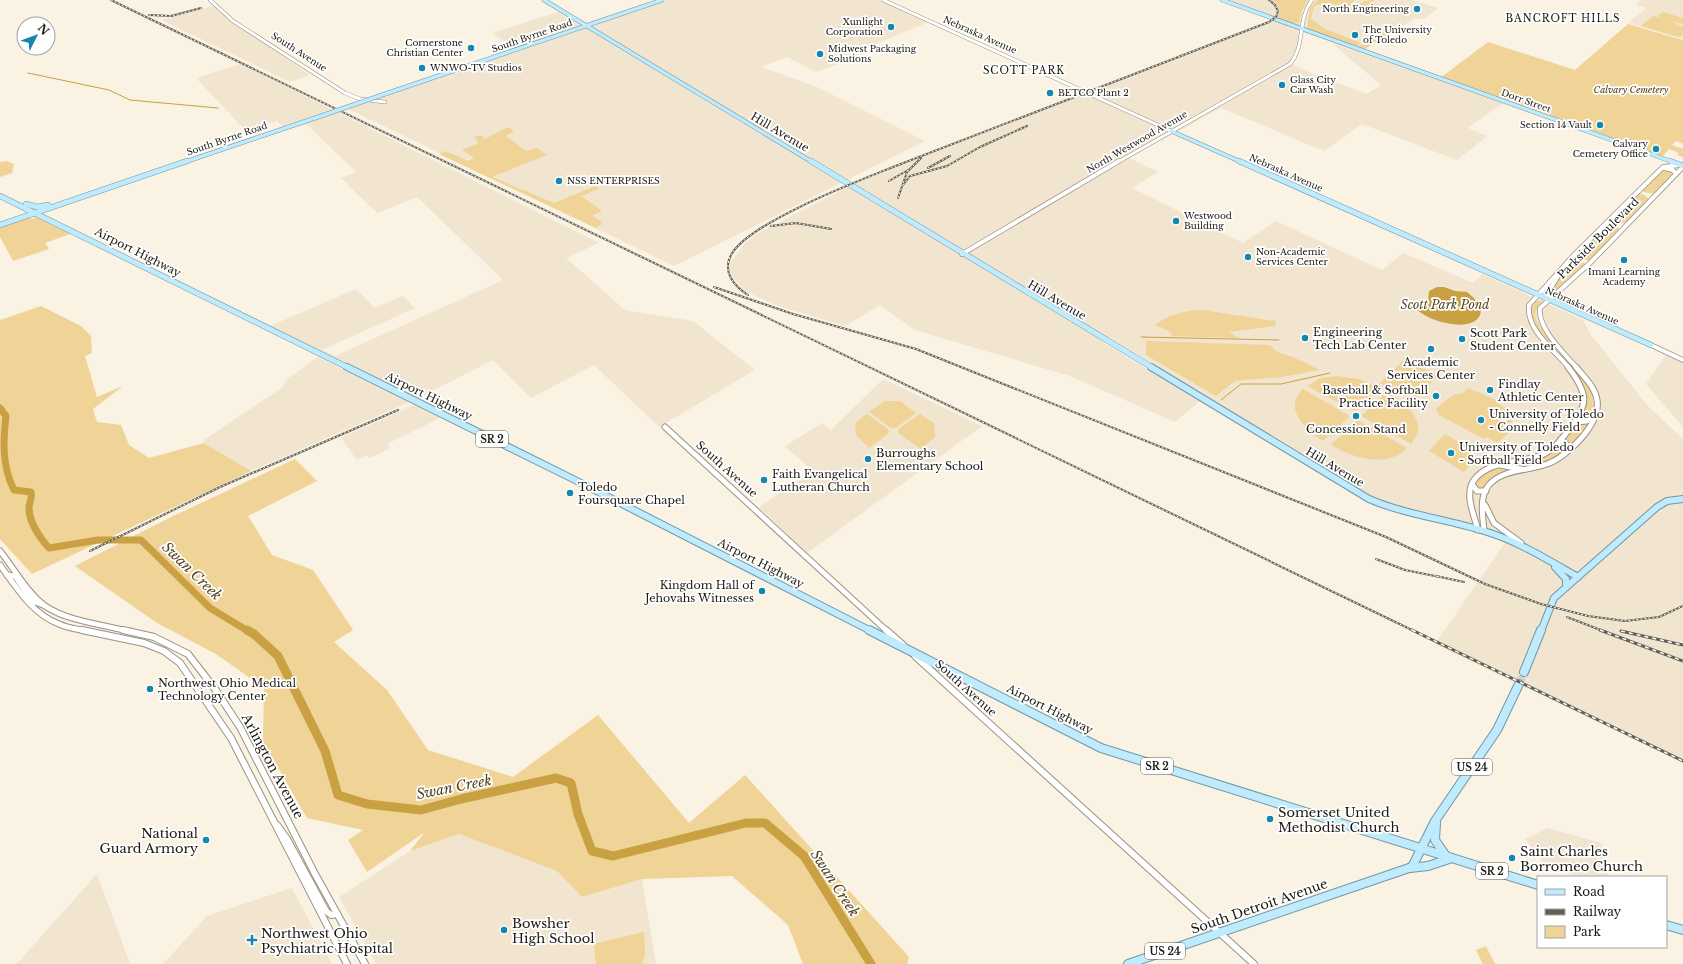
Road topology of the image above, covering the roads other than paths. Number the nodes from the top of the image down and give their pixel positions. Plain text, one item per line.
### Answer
1 (210, 0) edge
2 (544, 0) edge
3 (662, 0) edge
4 (883, 0) edge
5 (1221, 0) edge
6 (1312, 0) edge
7 (1304, 22) junction
8 (1290, 24) junction
9 (586, 26) junction
10 (1303, 30) junction
11 (1331, 41) junction
12 (1345, 44) junction
13 (1363, 52) junction
14 (385, 102) dead end
15 (1171, 130) junction
16 (1668, 161) junction
17 (1682, 166) edge
18 (1662, 168) junction
19 (1676, 174) junction
20 (0, 196) edge
21 (79, 198) junction
22 (10, 200) junction
23 (23, 207) junction
24 (36, 213) junction
25 (16, 220) junction
26 (0, 225) edge
27 (962, 254) junction
28 (1561, 270) junction
29 (1538, 295) junction
30 (1548, 300) junction
31 (1548, 345) junction
32 (1560, 346) junction
33 (1651, 346) joint
34 (1554, 351) junction
35 (1683, 360) edge
36 (1576, 366) junction
37 (1598, 409) junction
38 (1575, 422) junction
39 (664, 427) dead end
40 (1561, 439) junction
41 (1562, 457) junction
42 (1500, 465) junction
43 (1534, 468) junction
44 (1472, 484) junction
45 (1486, 491) junction
46 (1484, 498) junction
47 (1683, 499) edge
48 (1481, 530) junction
49 (1529, 550) junction
50 (0, 551) edge
51 (1550, 561) junction
52 (0, 565) edge
53 (7, 575) junction
54 (1578, 577) junction
55 (1566, 587) junction
56 (44, 606) junction
57 (906, 648) junction
58 (1524, 672) tunnel mouth
59 (1519, 684) tunnel mouth
60 (269, 815) junction
61 (1436, 820) junction
62 (1421, 848) junction
63 (1449, 857) junction
64 (1408, 868) junction
65 (1537, 885) edge
66 (337, 914) junction
67 (1667, 925) edge
68 (1683, 930) edge
69 (1220, 933) junction
70 (347, 964) edge
71 (365, 964) edge
72 (1128, 964) edge
73 (1254, 964) edge

1 - 14 street, South Avenue
2 - 9 main road, Hill Avenue
3 - 9 main road, South Byrne Road
4 - 15 street, Nebraska Avenue
5 - 8 main road, Dorr Street
5 - 10 main road, Dorr Street
6 - 7 street, North Westwood Avenue
7 - 8 street
7 - 10 street, North Westwood Avenue
8 - 10 main road, Dorr Street
9 - 21 main road, South Byrne Road, bridge
9 - 27 main road, Hill Avenue
10 - 11 main road, Dorr Street
10 - 12 main road, Dorr Street
10 - 15 street, North Westwood Avenue
11 - 12 main road
11 - 13 main road, Dorr Street
12 - 13 main road, Dorr Street
13 - 16 main road, Dorr Street
15 - 27 street, North Westwood Avenue
15 - 29 main road, Nebraska Avenue
16 - 17 main road, Dorr Street
16 - 18 street, Parkside Boulevard
17 - 18 street
17 - 19 street, Parkside Boulevard
18 - 19 street
18 - 28 street, Parkside Boulevard
19 - 30 street, Parkside Boulevard
20 - 22 main road, Airport Highway / SR 2
21 - 22 main road
21 - 24 main road, South Byrne Road
22 - 23 main road, Airport Highway / SR 2
23 - 24 main road, Airport Highway / SR 2
23 - 25 main road
24 - 25 main road, South Byrne Road
24 - 57 main road, Airport Highway / SR 2
25 - 26 main road, South Byrne Road
27 - 48 main road, Hill Avenue
28 - 29 street, Parkside Boulevard
28 - 30 street
29 - 30 main road, Nebraska Avenue
29 - 31 street, Parkside Boulevard
30 - 32 street, Parkside Boulevard
30 - 33 main road, Nebraska Avenue
31 - 32 street
31 - 34 street, Parkside Boulevard
32 - 36 street, Parkside Boulevard
33 - 35 street, Nebraska Avenue
34 - 36 street
34 - 38 street, Parkside Boulevard
36 - 37 street, Parkside Boulevard
37 - 38 street
37 - 41 street
38 - 40 street, Parkside Boulevard
39 - 57 street, South Avenue
40 - 41 street
40 - 42 street, Parkside Boulevard
41 - 43 street
42 - 43 street
42 - 44 street, Parkside Boulevard
43 - 45 street
44 - 45 street
44 - 48 street
45 - 46 street
46 - 48 street
46 - 49 street
47 - 54 main road
48 - 49 main road, Hill Avenue
49 - 51 main road, Hill Avenue
50 - 56 street, Arlington Avenue
51 - 54 main road, Hill Avenue
51 - 55 main road
52 - 53 street
53 - 56 street
53 - 60 street
54 - 55 main road
55 - 58 main road
56 - 66 street, Arlington Avenue
57 - 62 main road, Airport Highway / SR 2
57 - 69 street, South Avenue
59 - 61 main road, US 24
60 - 66 street
60 - 70 street
61 - 62 main road, US 24
61 - 63 main road
62 - 63 main road, Airport Highway / SR 2
62 - 64 main road, US 24
63 - 64 main road
63 - 65 main road, Airport Highway / SR 2
64 - 69 main road, South Detroit Avenue / US 24
66 - 71 street, Arlington Avenue
67 - 68 main road
69 - 72 main road, South Detroit Avenue / US 24
69 - 73 street, South Avenue

